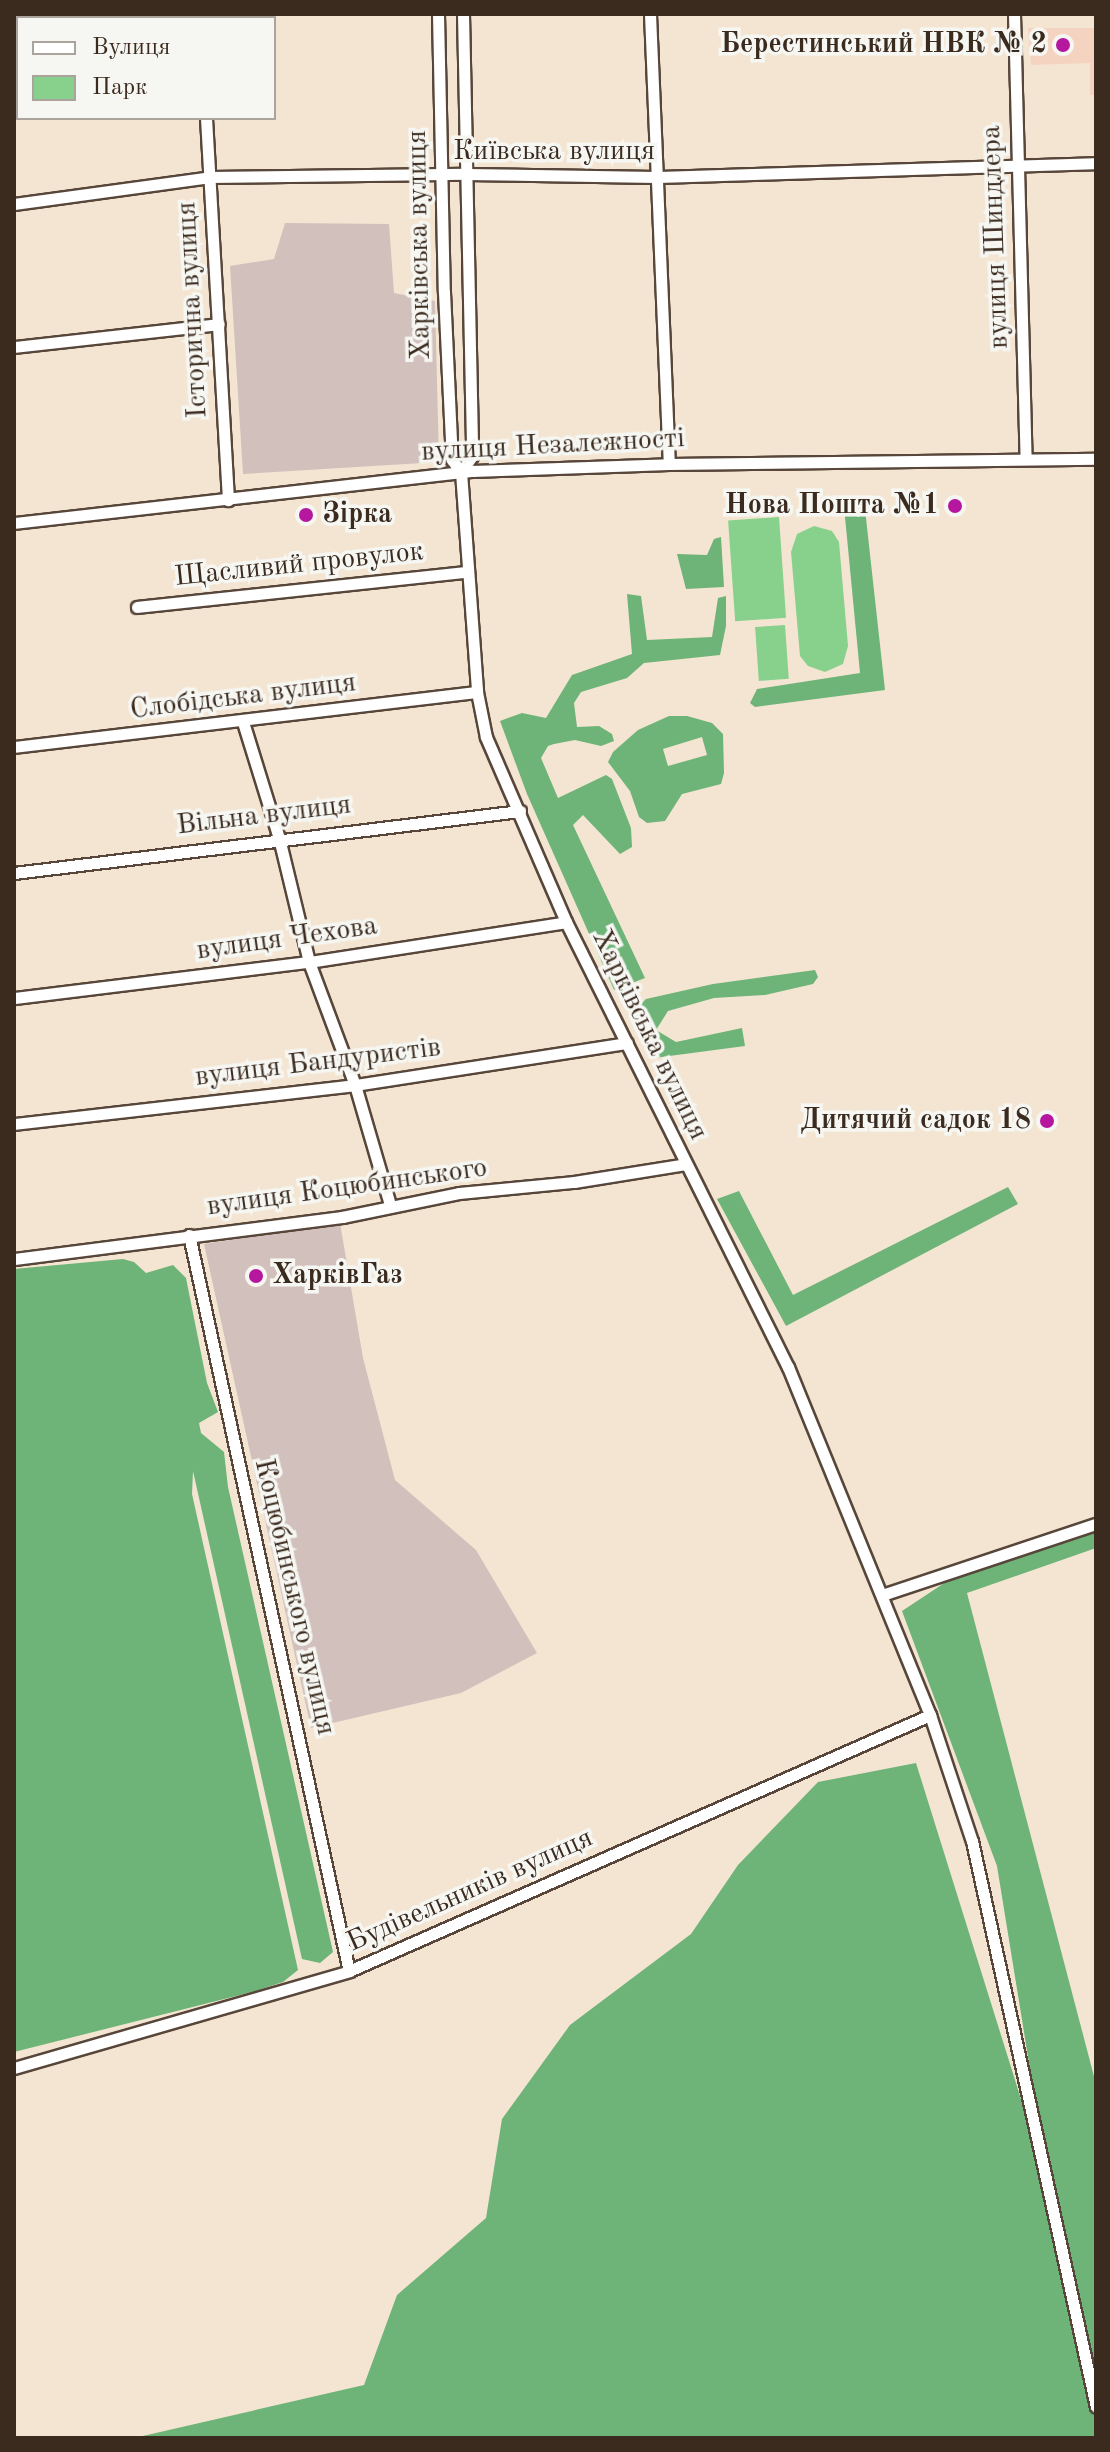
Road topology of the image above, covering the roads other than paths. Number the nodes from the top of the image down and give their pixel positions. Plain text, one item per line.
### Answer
1 (438, 14) edge
2 (463, 14) edge
3 (650, 14) edge
4 (1014, 14) edge
5 (206, 120) edge
6 (1096, 163) edge
7 (1017, 164) junction
8 (466, 174) junction
9 (443, 175) junction
10 (210, 177) junction
11 (656, 177) junction
12 (14, 204) edge
13 (219, 324) junction
14 (14, 347) edge
15 (1026, 459) junction
16 (1096, 459) edge
17 (669, 464) junction
18 (461, 472) junction
19 (228, 500) junction
20 (14, 523) edge
21 (467, 572) junction
22 (137, 607) dead end
23 (477, 692) junction
24 (243, 722) junction
25 (14, 747) edge
26 (520, 811) junction
27 (279, 838) junction
28 (14, 873) edge
29 (566, 922) junction
30 (309, 962) junction
31 (14, 998) edge
32 (627, 1043) junction
33 (355, 1085) junction
34 (14, 1124) edge
35 (686, 1164) junction
36 (390, 1205) junction
37 (189, 1235) junction
38 (14, 1259) edge
39 (1096, 1524) edge
40 (882, 1595) junction
41 (930, 1715) junction
42 (349, 1971) junction
43 (14, 2068) edge
44 (1096, 2407) edge

1 - 9 street, Харківська вулиця
2 - 8 street, Харківська вулиця
3 - 11 street
4 - 7 street, вулиця Шиндлера
5 - 10 street, Історична вулиця
6 - 7 street, Київська вулиця
7 - 11 street, Київська вулиця
7 - 15 street, вулиця Шиндлера
8 - 9 street, Київська вулиця
8 - 11 street, Київська вулиця
8 - 18 street, Харківська вулиця
9 - 10 street, Київська вулиця
9 - 18 street, Харківська вулиця
10 - 12 street, Київська вулиця
10 - 13 street, Історична вулиця
11 - 17 street
13 - 14 street
13 - 19 street, Історична вулиця
15 - 16 street, вулиця Незалежності
15 - 17 street, вулиця Незалежності
17 - 18 street, вулиця Незалежності
18 - 19 street, вулиця Незалежності
18 - 21 street, Харківська вулиця
19 - 20 street, вулиця Незалежності
21 - 22 street, Щасливий провулок
21 - 23 street, Харківська вулиця
23 - 24 street, Слобідська вулиця
23 - 26 street, Харківська вулиця
24 - 25 street, Слобідська вулиця
24 - 27 street
26 - 27 street, Вільна вулиця
26 - 29 street, Харківська вулиця
27 - 28 street, Вільна вулиця
27 - 30 street
29 - 30 street, вулиця Чехова
29 - 32 street, Харківська вулиця
30 - 31 street, вулиця Чехова
30 - 33 street
32 - 33 street, вулиця Бандуристів
32 - 35 street, Харківська вулиця
33 - 34 street, вулиця Бандуристів
33 - 36 street
35 - 36 street, вулиця Коцюбинського
35 - 40 street, Харківська вулиця
36 - 37 street, вулиця Коцюбинського
37 - 38 street, вулиця Коцюбинського
37 - 42 street, Коцюбинського вулиця
39 - 40 street
40 - 41 street, Харківська вулиця
41 - 42 street, Будівельників вулиця
41 - 44 street, Харківська вулиця
42 - 43 street, Будівельників вулиця

